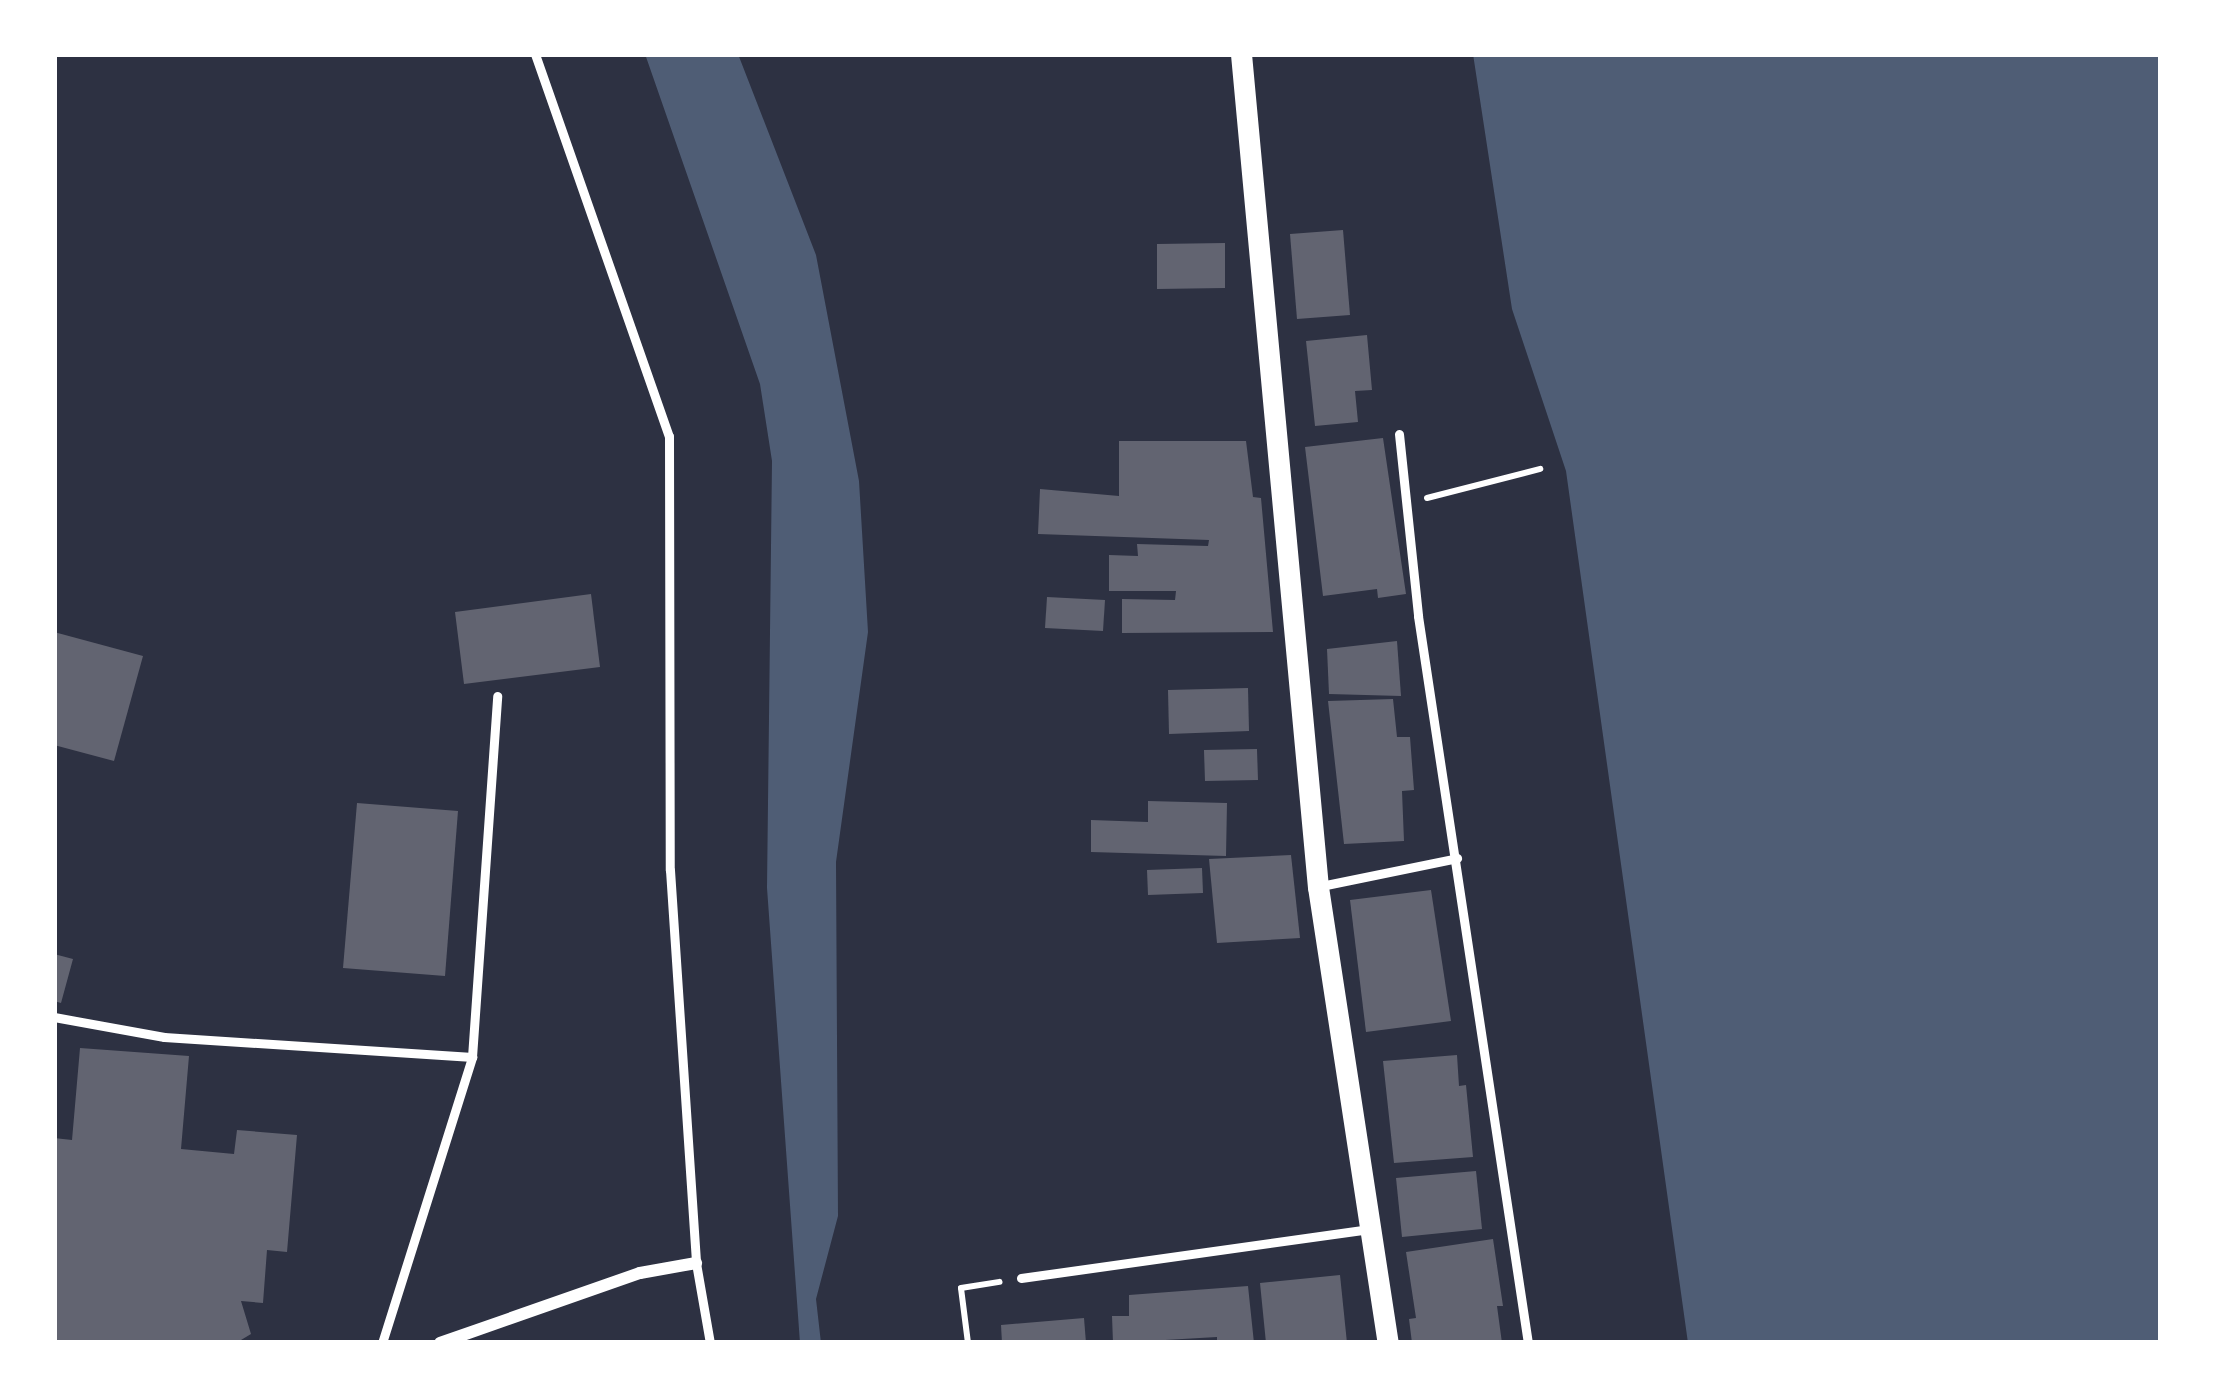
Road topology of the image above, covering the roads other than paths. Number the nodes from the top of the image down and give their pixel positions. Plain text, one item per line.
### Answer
1 (535, 54) edge
2 (1241, 54) edge
3 (1399, 434) dead end
4 (497, 696) dead end
5 (1457, 858) junction
6 (1318, 887) junction
7 (54, 1017) edge
8 (472, 1057) junction
9 (1370, 1229) junction
10 (696, 1263) junction
11 (1022, 1279) road end
12 (382, 1343) edge
13 (440, 1343) edge
14 (710, 1343) edge
15 (1388, 1343) edge
16 (1528, 1343) edge

1 - 10 lane
2 - 6 street
3 - 5 lane
4 - 8 lane
5 - 6 lane
5 - 16 lane
6 - 9 street
7 - 8 lane
8 - 12 lane
9 - 11 lane
9 - 15 street
10 - 13 street
10 - 14 lane

